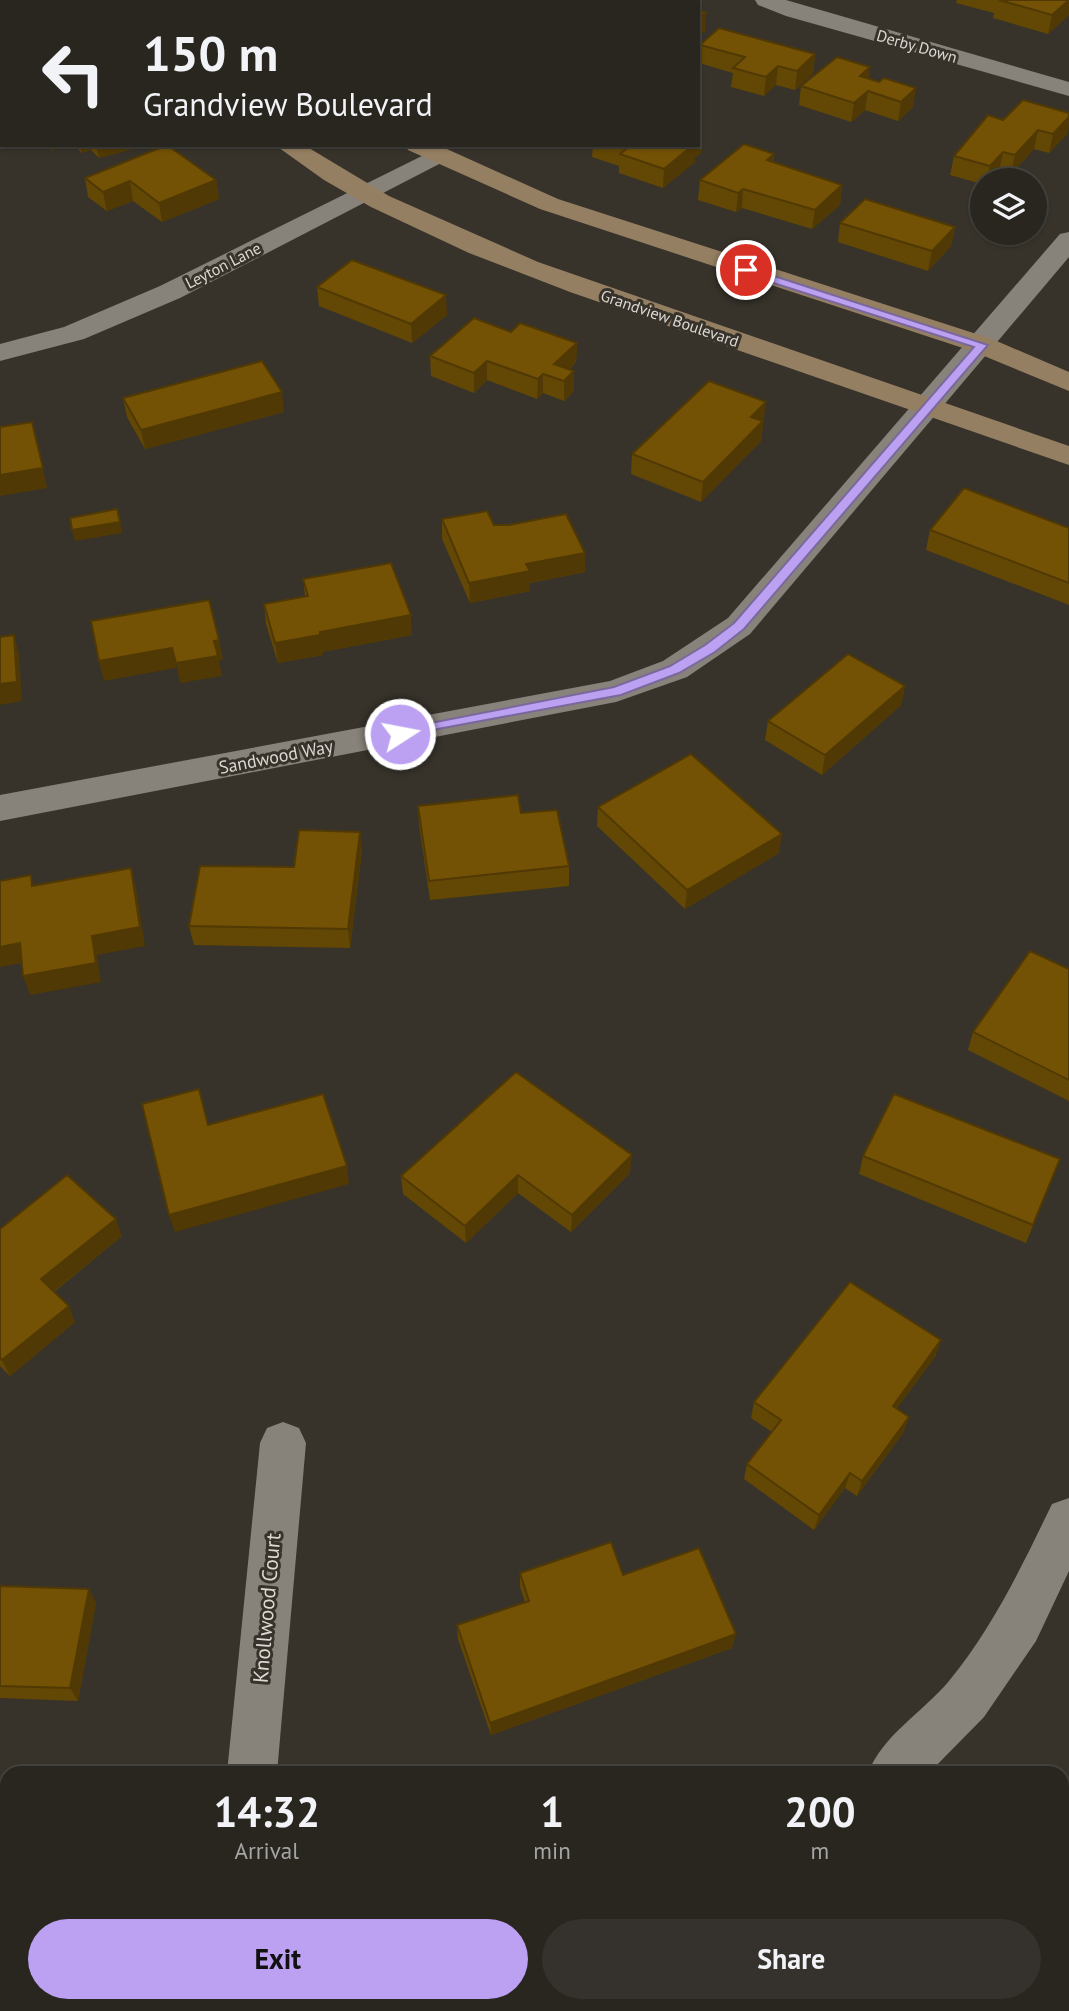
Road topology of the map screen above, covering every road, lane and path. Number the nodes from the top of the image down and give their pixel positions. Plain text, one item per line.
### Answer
1 (766, 0) edge
2 (1069, 89) edge
3 (290, 147) edge
4 (427, 150) edge
5 (361, 194) junction
6 (1069, 240) edge
7 (982, 345) junction
8 (0, 353) edge
9 (1069, 382) edge
10 (927, 406) junction
11 (1069, 456) edge
12 (0, 808) edge
13 (283, 1443) dead end
14 (1069, 1520) edge
15 (253, 1766) edge
16 (900, 1766) edge

1 - 2 street, Derby Down
3 - 5 street, Grandview Boulevard
4 - 5 street, Leyton Lane
4 - 7 street
5 - 8 street, Leyton Lane
5 - 10 street, Grandview Boulevard
6 - 7 street, Sandwood Way
7 - 9 street
7 - 10 street, Sandwood Way
10 - 11 street, Grandview Boulevard
10 - 12 street, Sandwood Way
13 - 15 street, Knollwood Court
14 - 16 street

